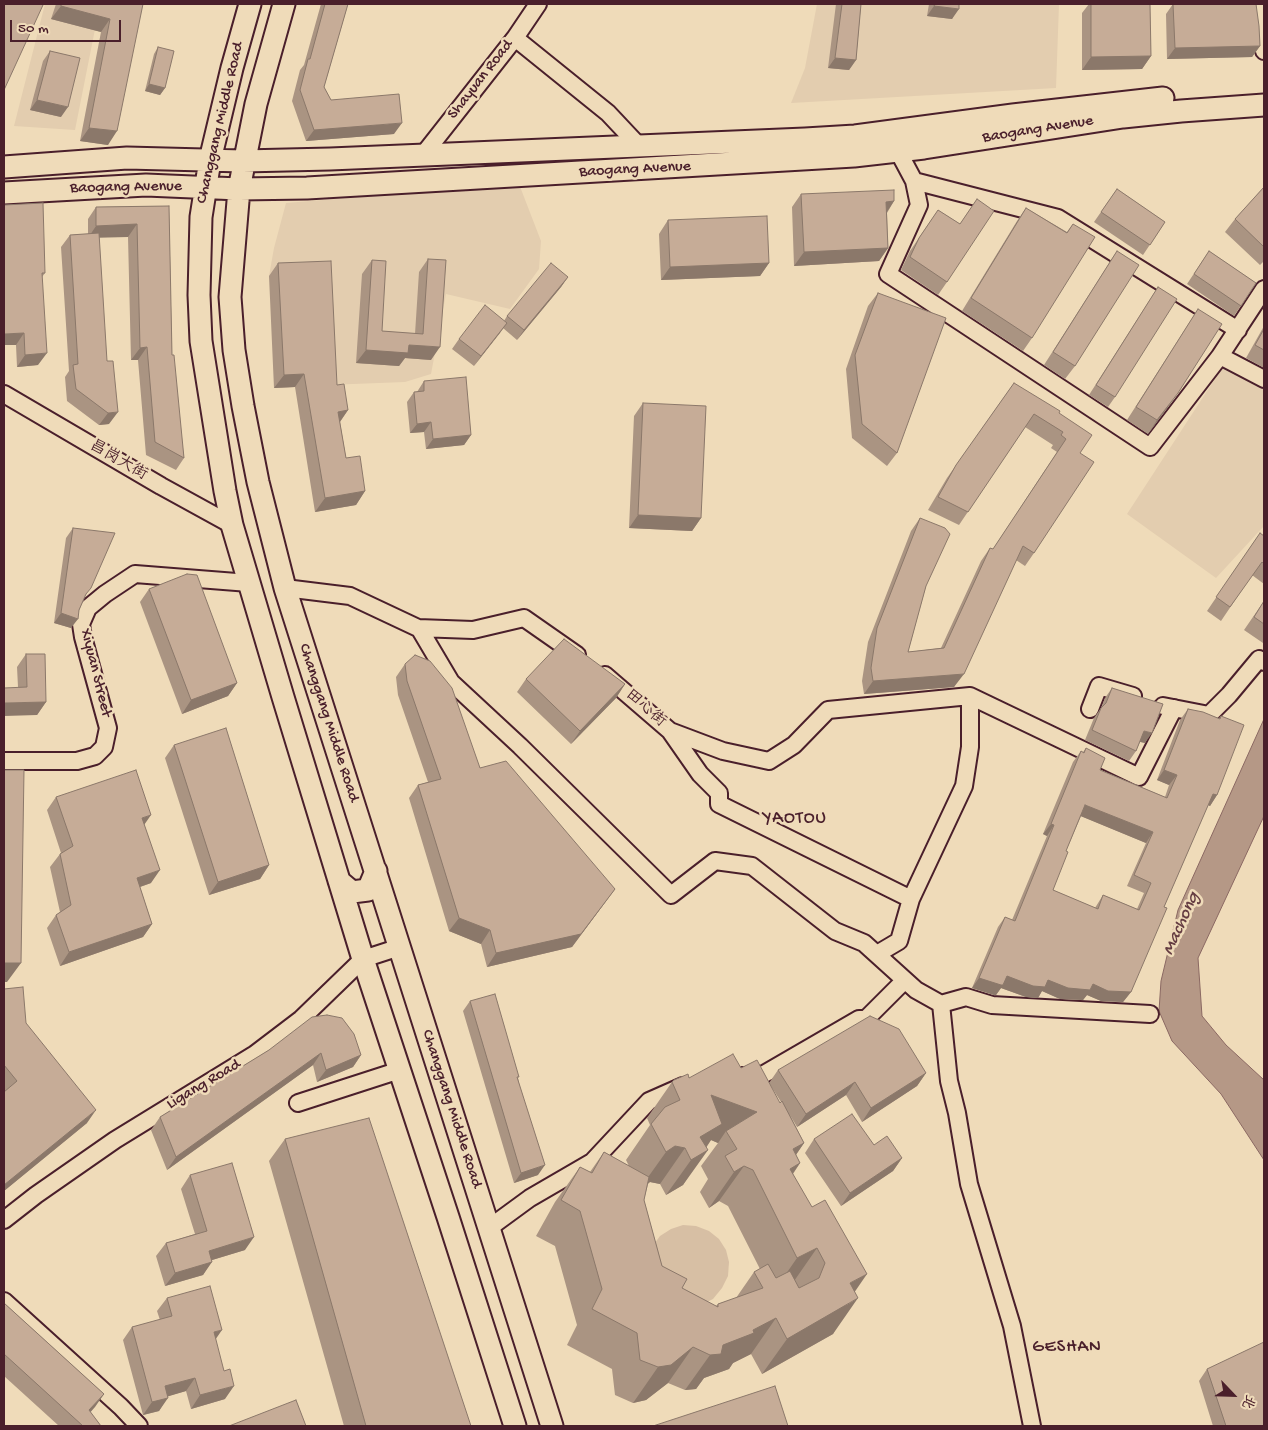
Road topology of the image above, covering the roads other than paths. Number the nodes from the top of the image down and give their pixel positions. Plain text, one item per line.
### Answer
1 (250, 4) edge
2 (284, 4) edge
3 (538, 4) edge
4 (1257, 4) edge
5 (515, 38) junction
6 (1264, 51) edge
7 (1264, 92) edge
8 (1264, 106) edge
9 (639, 146) junction
10 (898, 151) junction
11 (423, 155) junction
12 (210, 160) junction
13 (243, 161) junction
14 (4, 167) edge
15 (914, 181) junction
16 (205, 188) junction
17 (239, 189) junction
18 (4, 192) edge
19 (1264, 290) edge
20 (1238, 330) junction
21 (1220, 356) junction
22 (1264, 380) edge
23 (4, 394) edge
24 (232, 526) junction
25 (249, 583) junction
26 (285, 588) junction
27 (419, 628) junction
28 (1264, 662) edge
29 (970, 696) junction
30 (1174, 708) junction
31 (1090, 710) dead end
32 (670, 731) junction
33 (4, 761) edge
34 (376, 871) junction
35 (339, 881) junction
36 (911, 899) junction
37 (400, 947) junction
38 (877, 954) junction
39 (363, 959) junction
40 (905, 980) junction
41 (941, 1004) junction
42 (1150, 1014) dead end
43 (400, 1070) junction
44 (730, 1075) edge
45 (702, 1078) edge
46 (298, 1103) dead end
47 (4, 1220) edge
48 (490, 1228) junction
49 (4, 1301) edge
50 (139, 1426) edge
51 (515, 1426) edge
52 (552, 1426) edge
53 (1032, 1426) edge

1 - 12 main road, Changgang Middle Road
2 - 13 main road, Changgang Middle Road
3 - 5 street, Shayuan Road
4 - 6 street
5 - 9 street
5 - 11 street, Shayuan Road
7 - 9 main road, Baogang Avenue
8 - 10 main road, Baogang Avenue
9 - 11 main road, Baogang Avenue
10 - 15 street
10 - 17 main road, Baogang Avenue
11 - 13 main road, Baogang Avenue
12 - 13 main road, Baogang Avenue
12 - 14 main road, Baogang Avenue
12 - 16 main road, Changgang Middle Road
13 - 17 main road, Changgang Middle Road
15 - 20 street
15 - 21 street
16 - 17 main road, Baogang Avenue
16 - 18 main road, Baogang Avenue
16 - 24 main road, Changgang Middle Road
17 - 26 main road, Changgang Middle Road
19 - 20 street
20 - 21 street
21 - 22 street
23 - 24 street, 昌岗大街
24 - 25 main road, Changgang Middle Road
25 - 33 street, Xiyuan Street
25 - 35 main road, Changgang Middle Road
26 - 27 street, 田心街
26 - 34 main road, Changgang Middle Road
27 - 32 street, 田心街
27 - 38 street
28 - 30 street
29 - 30 street
29 - 32 street, 田心街
29 - 36 street
30 - 31 street
32 - 36 street
34 - 35 main road
34 - 37 main road, Changgang Middle Road
35 - 39 main road, Changgang Middle Road
36 - 38 street
37 - 39 street, Ligang Road
37 - 48 main road, Changgang Middle Road
38 - 40 street
39 - 43 main road, Changgang Middle Road
39 - 47 street, Ligang Road
40 - 41 street
40 - 44 street
41 - 42 street
41 - 53 street
43 - 46 street
43 - 51 main road, Changgang Middle Road
45 - 48 street
48 - 52 main road, Changgang Middle Road
49 - 50 street

